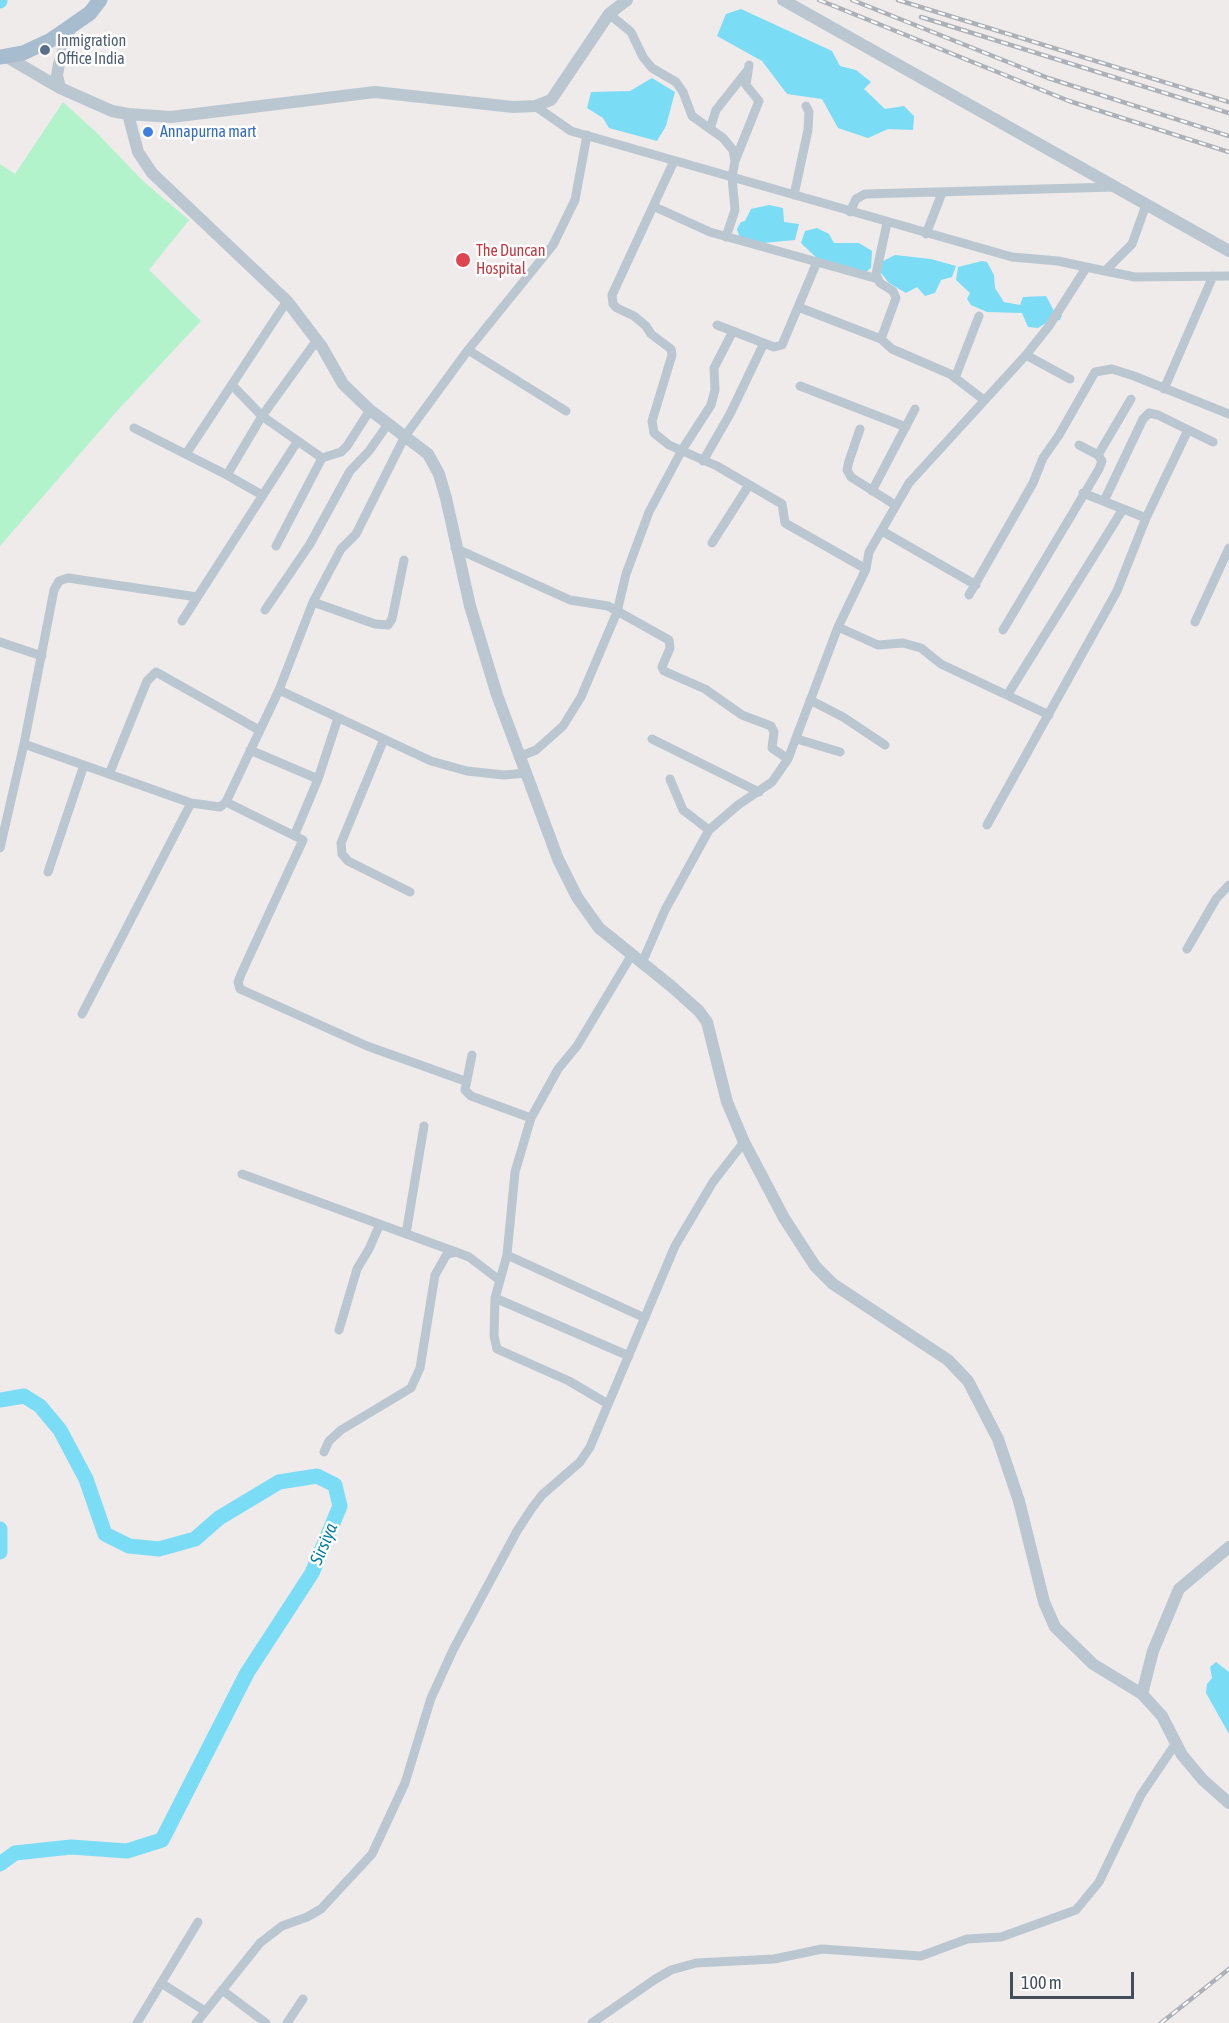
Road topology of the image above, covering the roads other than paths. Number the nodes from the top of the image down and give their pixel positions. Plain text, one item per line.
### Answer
1 (100, 0) edge
2 (627, 0) edge
3 (783, 0) edge
4 (609, 14) junction
5 (70, 28) junction
6 (3, 57) edge
7 (60, 88) junction
8 (534, 106) junction
9 (806, 106) dead end
10 (128, 114) junction
11 (710, 129) junction
12 (587, 135) junction
13 (674, 161) junction
14 (735, 161) junction
15 (732, 177) junction
16 (1114, 188) junction
17 (942, 193) junction
18 (794, 195) junction
19 (1146, 205) junction
20 (655, 207) junction
21 (850, 212) junction
22 (887, 223) junction
23 (926, 234) junction
24 (726, 237) junction
25 (1229, 251) edge
26 (817, 262) junction
27 (1086, 268) junction
28 (1105, 271) junction
29 (1213, 276) junction
30 (1229, 276) edge
31 (878, 279) junction
32 (287, 301) junction
33 (798, 307) junction
34 (980, 316) dead end
35 (717, 325) dead end
36 (733, 331) junction
37 (881, 339) junction
38 (317, 340) junction
39 (764, 343) junction
40 (468, 350) junction
41 (1026, 355) junction
42 (955, 378) junction
43 (1070, 379) dead end
44 (233, 386) junction
45 (800, 386) dead end
46 (1164, 389) junction
47 (1131, 399) dead end
48 (984, 400) junction
49 (915, 409) dead end
50 (370, 410) junction
51 (566, 411) dead end
52 (1229, 414) edge
53 (262, 416) junction
54 (388, 424) junction
55 (906, 427) junction
56 (134, 428) dead end
57 (860, 429) dead end
58 (1188, 430) junction
59 (405, 436) junction
60 (297, 442) junction
61 (1213, 442) dead end
62 (1080, 445) dead end
63 (682, 450) junction
64 (186, 454) junction
65 (1098, 455) junction
66 (322, 458) junction
67 (703, 461) junction
68 (227, 475) junction
69 (749, 485) junction
70 (872, 491) junction
71 (1083, 493) junction
72 (262, 495) junction
73 (1104, 501) junction
74 (895, 505) junction
75 (1123, 509) junction
76 (1146, 518) junction
77 (882, 531) junction
78 (712, 543) dead end
79 (276, 546) dead end
80 (455, 548) junction
81 (1229, 548) edge
82 (404, 560) dead end
83 (866, 569) junction
84 (976, 585) junction
85 (969, 595) dead end
86 (197, 597) junction
87 (313, 602) junction
88 (265, 610) dead end
89 (617, 612) junction
90 (182, 621) dead end
91 (1195, 622) dead end
92 (838, 627) junction
93 (1003, 630) dead end
94 (0, 642) edge
95 (42, 656) junction
96 (279, 690) junction
97 (1008, 694) junction
98 (810, 700) junction
99 (1049, 715) junction
100 (338, 718) junction
101 (259, 730) junction
102 (384, 739) junction
103 (797, 739) junction
104 (652, 740) dead end
105 (24, 744) junction
106 (885, 745) dead end
107 (250, 750) junction
108 (840, 752) dead end
109 (521, 756) junction
110 (788, 759) junction
111 (84, 765) junction
112 (110, 772) junction
113 (527, 772) junction
114 (318, 779) junction
115 (670, 779) dead end
116 (759, 792) junction
117 (226, 802) junction
118 (191, 803) junction
119 (987, 825) dead end
120 (709, 830) junction
121 (295, 834) junction
122 (0, 848) edge
123 (48, 872) dead end
124 (1229, 885) edge
125 (410, 892) dead end
126 (1186, 949) dead end
127 (636, 959) junction
128 (82, 1014) dead end
129 (472, 1055) dead end
130 (465, 1081) junction
131 (531, 1118) junction
132 (424, 1126) dead end
133 (744, 1142) junction
134 (242, 1174) dead end
135 (380, 1224) junction
136 (406, 1234) junction
137 (456, 1252) junction
138 (507, 1255) junction
139 (498, 1279) junction
140 (495, 1298) junction
141 (645, 1318) junction
142 (339, 1329) dead end
143 (629, 1356) junction
144 (608, 1404) junction
145 (324, 1452) dead end
146 (1229, 1546) edge
147 (1142, 1694) junction
148 (1182, 1754) junction
149 (1229, 1803) edge
150 (198, 1922) dead end
151 (161, 1983) junction
152 (222, 1990) junction
153 (303, 1999) dead end
154 (205, 2011) junction
155 (137, 2023) edge
156 (196, 2023) edge
157 (266, 2023) edge
158 (287, 2023) edge
159 (592, 2023) edge

1 - 5 main road
2 - 4 street
3 - 16 street
4 - 8 street
4 - 11 street
5 - 6 main road
5 - 7 street
6 - 7 street
7 - 10 street
8 - 10 street
8 - 12 street
9 - 18 street
10 - 32 street
11 - 14 street
11 - 14 street
12 - 13 street
12 - 40 street
13 - 15 street
13 - 20 street
14 - 15 street
15 - 18 street
15 - 24 street
16 - 17 street
16 - 19 street
17 - 21 street
17 - 23 street
18 - 21 street
19 - 25 street
19 - 28 street
20 - 24 street
20 - 63 street
21 - 22 street
22 - 23 street
22 - 31 street
23 - 27 street
24 - 26 street
26 - 31 street
26 - 33 street
27 - 28 street
27 - 41 street
28 - 29 street
29 - 30 street
29 - 46 street
31 - 37 street
32 - 38 street
32 - 44 street
33 - 37 street
33 - 39 street
34 - 42 street
35 - 36 street
36 - 39 street
36 - 63 street
37 - 42 street
38 - 50 street
38 - 53 street
39 - 67 street
40 - 51 street
40 - 59 street
41 - 43 street
41 - 48 street
42 - 48 street
44 - 53 street
44 - 64 street
45 - 55 street
46 - 52 street
46 - 84 street
47 - 65 street
48 - 74 street
49 - 55 street
50 - 54 street
50 - 66 street
53 - 60 street
53 - 68 street
54 - 59 street
54 - 88 street
55 - 70 street
56 - 64 street
57 - 70 street
58 - 61 street
58 - 73 street
58 - 76 street
59 - 80 street
59 - 87 street
60 - 66 street
60 - 72 street
62 - 65 street
63 - 67 street
63 - 89 street
64 - 68 street
65 - 71 street
66 - 79 street
67 - 69 street
68 - 72 street
69 - 78 street
69 - 83 street
70 - 74 street
71 - 73 street
71 - 93 street
72 - 86 street
73 - 75 street
74 - 77 street
75 - 76 street
75 - 97 street
76 - 99 street
77 - 83 street
77 - 84 street
80 - 89 street
80 - 109 street
81 - 91 street
82 - 87 street
83 - 92 street
84 - 85 street
86 - 90 street
86 - 95 street
87 - 96 street
89 - 109 street
89 - 110 street
92 - 97 street
92 - 98 street
94 - 95 street
95 - 105 street
96 - 100 street
96 - 101 street
97 - 99 street
98 - 103 street
98 - 106 street
99 - 119 street
100 - 102 street
100 - 114 street
101 - 107 street
101 - 112 street
102 - 113 street
102 - 125 street
103 - 108 street
103 - 110 street
104 - 116 street
105 - 111 street
105 - 122 street
107 - 114 street
107 - 117 street
109 - 113 street
110 - 116 street
111 - 112 street
111 - 123 street
112 - 118 street
113 - 127 street
114 - 121 street
115 - 120 street
116 - 120 street
117 - 118 street
117 - 121 street
118 - 128 street
120 - 127 street
121 - 130 street
124 - 126 street
127 - 131 street
127 - 133 street
129 - 130 street
130 - 131 street
131 - 138 street
132 - 136 street
133 - 141 street
133 - 147 street
134 - 135 street
135 - 136 street
135 - 142 street
136 - 137 street
137 - 139 street
137 - 145 street
138 - 139 street
138 - 141 street
139 - 140 street
140 - 143 street
140 - 144 street
141 - 143 street
143 - 144 street
144 - 152 street
146 - 147 street
147 - 148 street
148 - 149 street
148 - 159 street
150 - 151 street
151 - 154 street
151 - 155 street
152 - 154 street
152 - 157 street
153 - 158 street
154 - 156 street

